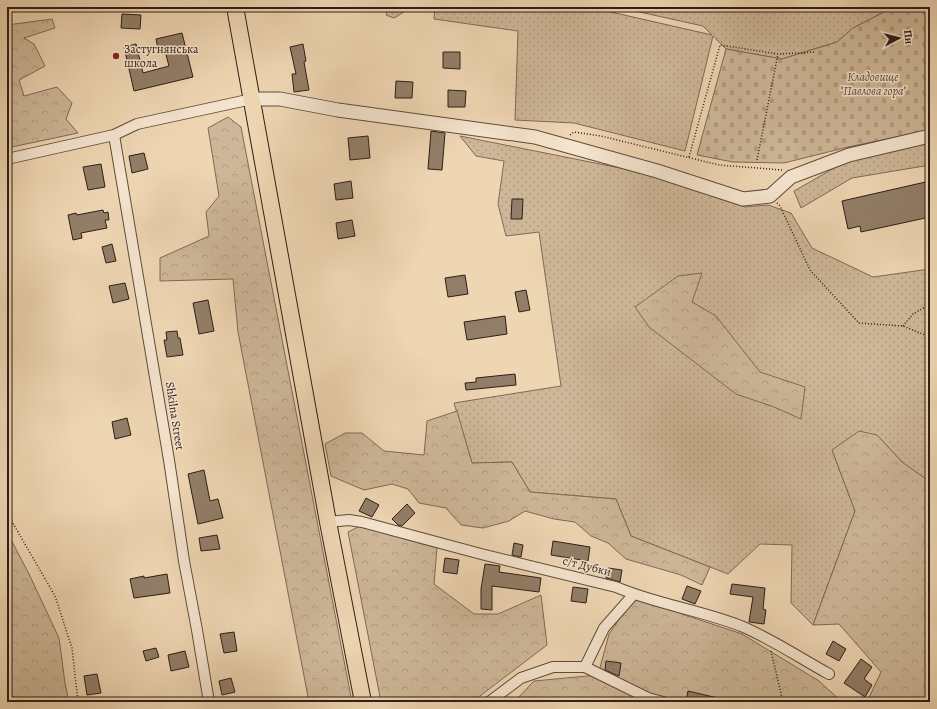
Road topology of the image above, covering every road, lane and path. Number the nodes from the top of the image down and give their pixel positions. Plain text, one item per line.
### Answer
1 (235, 7) edge
2 (816, 52) dead end
3 (778, 54) junction
4 (252, 98) junction
5 (114, 135) junction
6 (930, 136) edge
7 (557, 143) junction
8 (689, 158) junction
9 (7, 159) edge
10 (757, 160) dead end
11 (791, 177) junction
12 (770, 196) junction
13 (930, 302) edge
14 (903, 326) junction
15 (930, 336) edge
16 (7, 513) edge
17 (328, 522) junction
18 (634, 594) junction
19 (768, 640) junction
20 (585, 667) junction
21 (829, 674) dead end
22 (78, 702) edge
23 (209, 702) edge
24 (363, 702) edge
25 (489, 702) edge
26 (663, 702) edge
27 (783, 702) edge

1 - 4 main road
2 - 3 path
3 - 8 path
3 - 10 path
4 - 5 street
4 - 7 street
4 - 17 main road
5 - 9 street
5 - 23 street, Shkilna Street
6 - 11 street
7 - 8 path
7 - 12 street
8 - 11 path
11 - 12 street
12 - 14 path
13 - 14 path
14 - 15 path
16 - 22 path
17 - 18 street, с/т Дубки
17 - 24 main road
18 - 19 street, с/т Дубки
18 - 20 street
19 - 21 street, с/т Дубки
19 - 27 path
20 - 25 street
20 - 26 street

